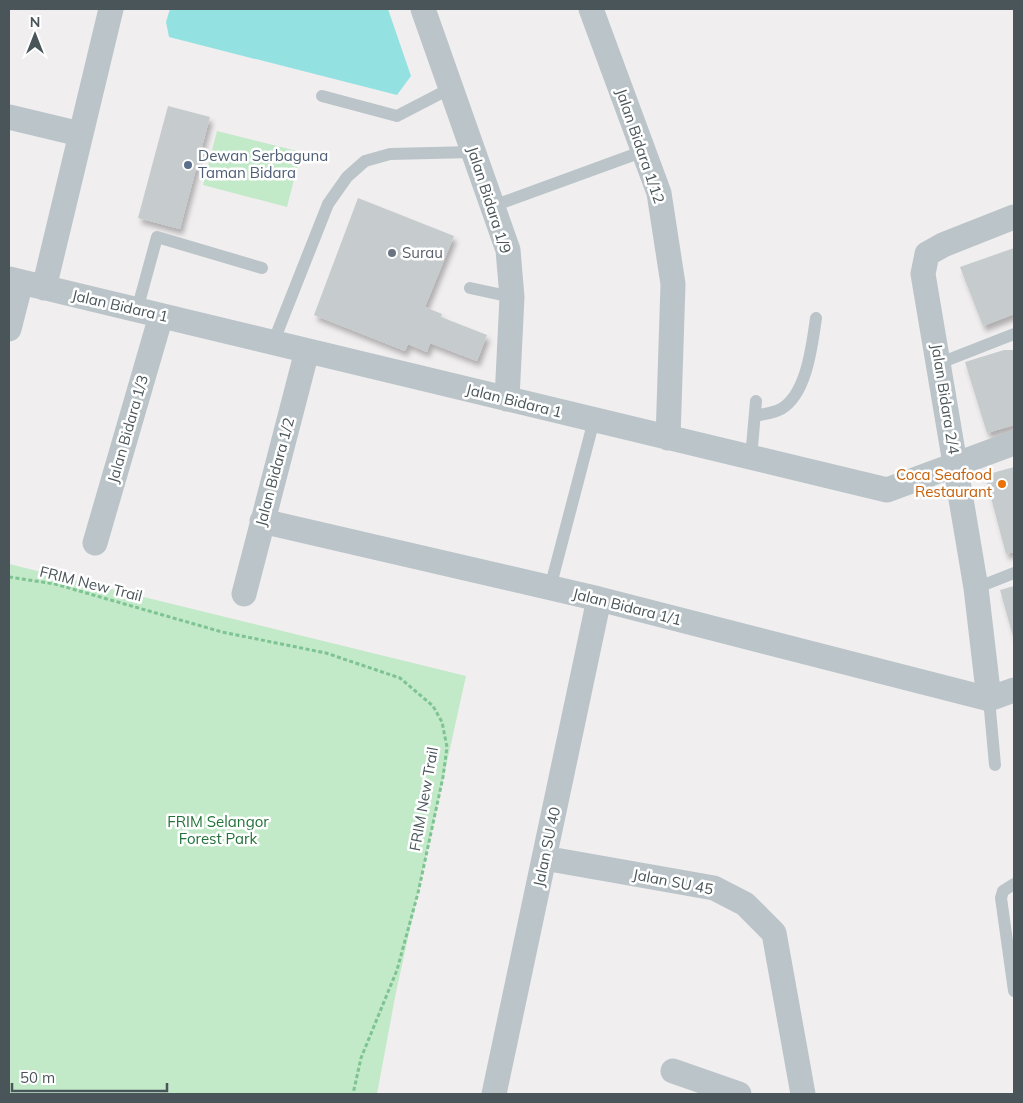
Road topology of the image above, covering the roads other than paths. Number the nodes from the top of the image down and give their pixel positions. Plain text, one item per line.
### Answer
1 (111, 9) edge
2 (423, 9) edge
3 (591, 9) edge
4 (451, 88) junction
5 (322, 96) dead end
6 (9, 117) edge
7 (80, 134) junction
8 (644, 151) junction
9 (473, 152) junction
10 (492, 206) junction
11 (1014, 217) edge
12 (262, 268) dead end
13 (24, 283) edge
14 (470, 288) dead end
15 (512, 297) junction
16 (137, 310) junction
17 (161, 316) junction
18 (816, 318) dead end
19 (9, 329) edge
20 (1014, 334) edge
21 (273, 343) junction
22 (307, 351) junction
23 (940, 363) junction
24 (507, 399) junction
25 (756, 401) dead end
26 (755, 416) junction
27 (594, 420) junction
28 (668, 438) junction
29 (1014, 443) edge
30 (751, 458) junction
31 (956, 465) junction
32 (262, 521) junction
33 (96, 543) dead end
34 (1014, 573) edge
35 (550, 588) junction
36 (976, 588) junction
37 (244, 594) dead end
38 (599, 599) junction
39 (1014, 690) edge
40 (989, 698) junction
41 (994, 765) dead end
42 (544, 858) junction
43 (1014, 884) edge
44 (1014, 991) edge
45 (673, 1071) dead end
46 (494, 1094) edge
47 (739, 1094) edge
48 (803, 1094) edge

1 - 7 street
2 - 4 street, Jalan Bidara 1/9
3 - 8 street, Jalan Bidara 1/12
4 - 5 lane
4 - 9 street, Jalan Bidara 1/9
6 - 7 street
7 - 13 street
8 - 10 lane
8 - 28 street, Jalan Bidara 1/12
9 - 10 street, Jalan Bidara 1/9
9 - 21 lane
10 - 15 street, Jalan Bidara 1/9
11 - 23 street, Jalan Bidara 2/4
12 - 16 lane
13 - 16 street, Jalan Bidara 1
13 - 19 street
14 - 15 lane
15 - 24 street, Jalan Bidara 1/9
16 - 17 street, Jalan Bidara 1
17 - 21 street, Jalan Bidara 1
17 - 33 street, Jalan Bidara 1/3
18 - 26 lane
20 - 23 lane
21 - 22 street, Jalan Bidara 1
22 - 24 street, Jalan Bidara 1
22 - 32 street, Jalan Bidara 1/2
23 - 31 street, Jalan Bidara 2/4
24 - 27 street, Jalan Bidara 1
25 - 26 lane
26 - 30 lane
27 - 28 street, Jalan Bidara 1
27 - 35 lane
28 - 30 street, Jalan Bidara 1
29 - 31 street, Jalan Bidara 1
30 - 31 street, Jalan Bidara 1
31 - 36 street, Jalan Bidara 2/4
32 - 35 street, Jalan Bidara 1/1
32 - 37 street, Jalan Bidara 1/2
34 - 36 lane
35 - 38 street, Jalan Bidara 1/1
36 - 40 street, Jalan Bidara 2/4
38 - 40 street, Jalan Bidara 1/1
38 - 42 street, Jalan SU 40
39 - 40 street
40 - 41 lane
42 - 46 street, Jalan SU 40
42 - 48 street, Jalan SU 45
43 - 44 lane
45 - 47 street

